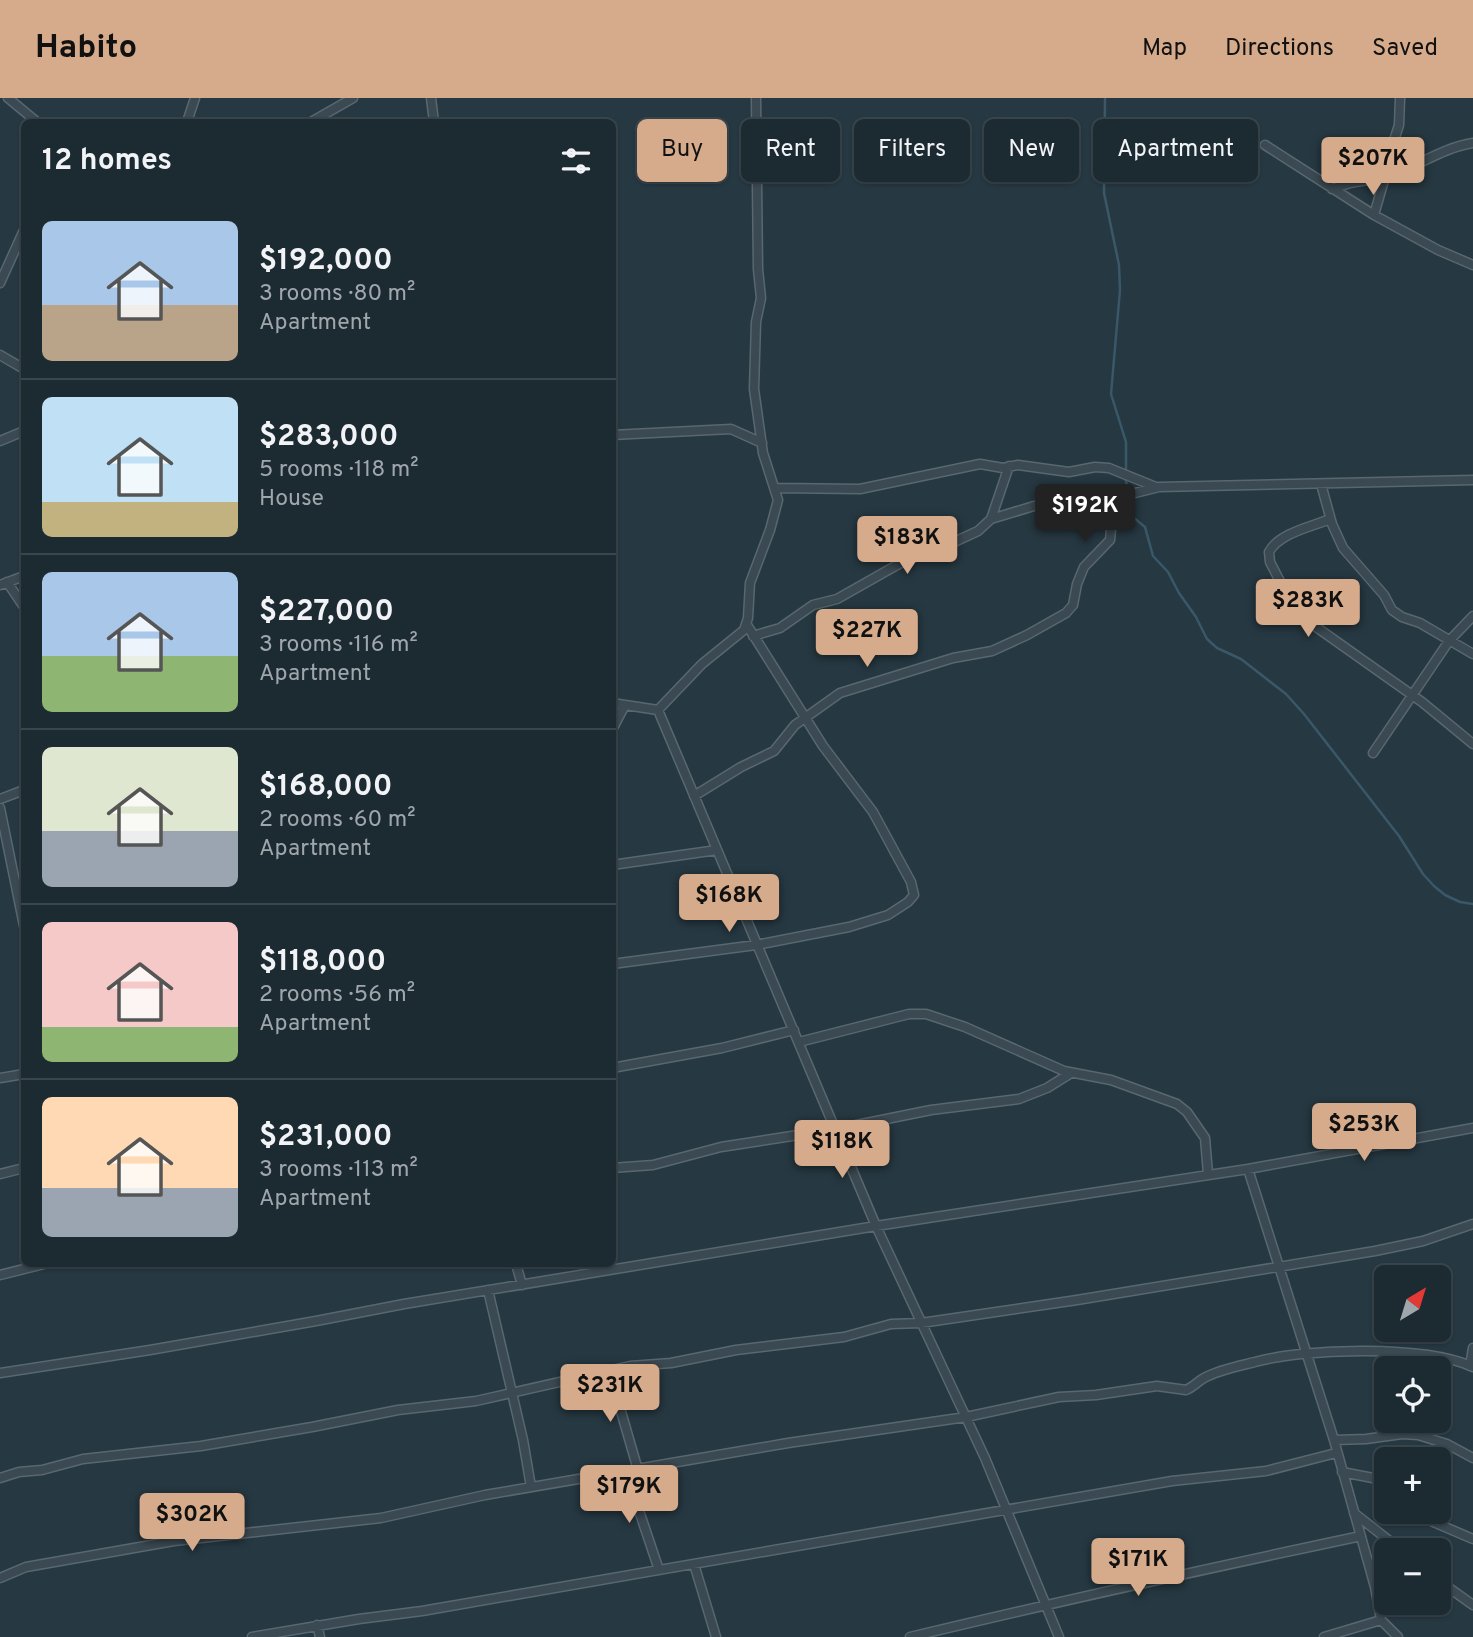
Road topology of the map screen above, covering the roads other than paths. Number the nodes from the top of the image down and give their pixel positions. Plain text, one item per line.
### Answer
1 (8, 98) edge
2 (195, 98) edge
3 (353, 98) edge
4 (431, 98) edge
5 (757, 98) edge
6 (1400, 98) edge
7 (33, 119) edge
8 (188, 119) edge
9 (316, 119) edge
10 (434, 119) edge
11 (1473, 143) edge
12 (1265, 145) dead end
13 (1385, 177) junction
14 (1332, 189) junction
15 (1374, 215) junction
16 (21, 237) edge
17 (1473, 265) edge
18 (0, 283) edge
19 (0, 355) edge
20 (21, 367) edge
21 (21, 432) edge
22 (616, 435) edge
23 (0, 442) edge
24 (762, 443) junction
25 (1009, 467) junction
26 (1473, 480) edge
27 (1321, 484) junction
28 (776, 488) junction
29 (1156, 488) junction
30 (1114, 498) junction
31 (991, 519) junction
32 (1330, 519) junction
33 (21, 577) edge
34 (4, 584) edge
35 (21, 604) edge
36 (1473, 617) edge
37 (747, 625) junction
38 (753, 636) junction
39 (1449, 641) junction
40 (1473, 654) edge
41 (1413, 696) junction
42 (616, 704) edge
43 (625, 705) junction
44 (658, 710) junction
45 (804, 718) junction
46 (616, 722) edge
47 (1473, 744) edge
48 (1373, 753) dead end
49 (21, 791) edge
50 (694, 796) junction
51 (0, 799) edge
52 (0, 808) edge
53 (717, 850) junction
54 (616, 864) edge
55 (21, 911) edge
56 (756, 945) junction
57 (616, 963) edge
58 (794, 1030) junction
59 (799, 1042) junction
60 (616, 1067) edge
61 (1071, 1073) junction
62 (21, 1074) edge
63 (0, 1078) edge
64 (1473, 1128) edge
65 (837, 1129) junction
66 (616, 1168) edge
67 (21, 1169) edge
68 (1248, 1169) junction
69 (0, 1174) edge
70 (1208, 1174) junction
71 (1473, 1224) edge
72 (876, 1226) junction
73 (1278, 1266) junction
74 (33, 1267) edge
75 (517, 1267) edge
76 (0, 1276) edge
77 (522, 1285) junction
78 (488, 1290) junction
79 (921, 1323) junction
80 (1473, 1348) edge
81 (1306, 1353) junction
82 (1472, 1367) edge
83 (609, 1370) junction
84 (0, 1373) edge
85 (511, 1393) junction
86 (966, 1418) junction
87 (1334, 1440) junction
88 (1336, 1453) junction
89 (1473, 1458) edge
90 (638, 1470) junction
91 (626, 1472) junction
92 (1342, 1472) junction
93 (0, 1478) edge
94 (1374, 1479) edge
95 (531, 1487) junction
96 (1005, 1509) junction
97 (1354, 1513) junction
98 (1437, 1524) edge
99 (1361, 1536) junction
100 (1386, 1538) edge
101 (1473, 1539) edge
102 (694, 1563) junction
103 (659, 1570) junction
104 (0, 1578) edge
105 (1451, 1589) edge
106 (1044, 1604) junction
107 (1473, 1605) edge
108 (1381, 1620) junction
109 (317, 1625) junction
110 (252, 1637) edge
111 (320, 1637) edge
112 (716, 1637) edge
113 (910, 1637) edge
114 (1059, 1637) edge
115 (1324, 1637) edge
116 (1398, 1637) edge

1 - 7 street
2 - 8 street
3 - 9 street
4 - 10 street
5 - 24 street
6 - 13 street
11 - 13 street
12 - 14 street
13 - 14 street
13 - 15 street
14 - 15 street
15 - 17 street
16 - 18 street
19 - 20 street
21 - 23 street
22 - 24 street
24 - 28 street
25 - 28 street
25 - 29 street
25 - 31 street
26 - 27 street
27 - 29 street
27 - 32 street
28 - 37 street
29 - 30 street
30 - 31 street
30 - 45 street
31 - 38 street
32 - 39 street
32 - 41 street
33 - 34 street
34 - 35 street
36 - 39 street
37 - 38 street
37 - 44 street
38 - 45 street
39 - 40 street
39 - 41 street
41 - 47 street
41 - 48 street
42 - 43 street
43 - 44 street
43 - 46 street
44 - 50 street
45 - 50 street
45 - 56 street
49 - 51 street
50 - 53 street
52 - 55 street
53 - 54 street
53 - 56 street
56 - 57 street
56 - 58 street
58 - 59 street
58 - 60 street
59 - 61 street
59 - 65 street
61 - 65 street
61 - 70 street
62 - 63 street
64 - 68 street
65 - 66 street
65 - 72 street
67 - 69 street
68 - 70 street
68 - 73 street
70 - 72 street
71 - 73 street
72 - 77 street
72 - 79 street
73 - 79 street
73 - 81 street
74 - 76 street
75 - 77 street
77 - 78 street
78 - 84 street
78 - 85 street
79 - 83 street
79 - 86 street
80 - 82 street
81 - 82 street
81 - 86 street
81 - 87 street
83 - 85 street
83 - 90 street
85 - 93 street
85 - 95 street
86 - 90 street
86 - 96 street
87 - 88 street
87 - 89 street
88 - 92 street
88 - 96 street
90 - 91 street
91 - 95 street
91 - 103 street
92 - 94 street
92 - 97 street
95 - 104 street
96 - 102 street
96 - 106 street
97 - 99 street
97 - 100 street
98 - 101 street
99 - 106 street
99 - 108 street
102 - 103 street
102 - 112 street
103 - 109 street
105 - 107 street
106 - 113 street
106 - 114 street
108 - 115 street
108 - 116 street
109 - 110 street
109 - 111 street

